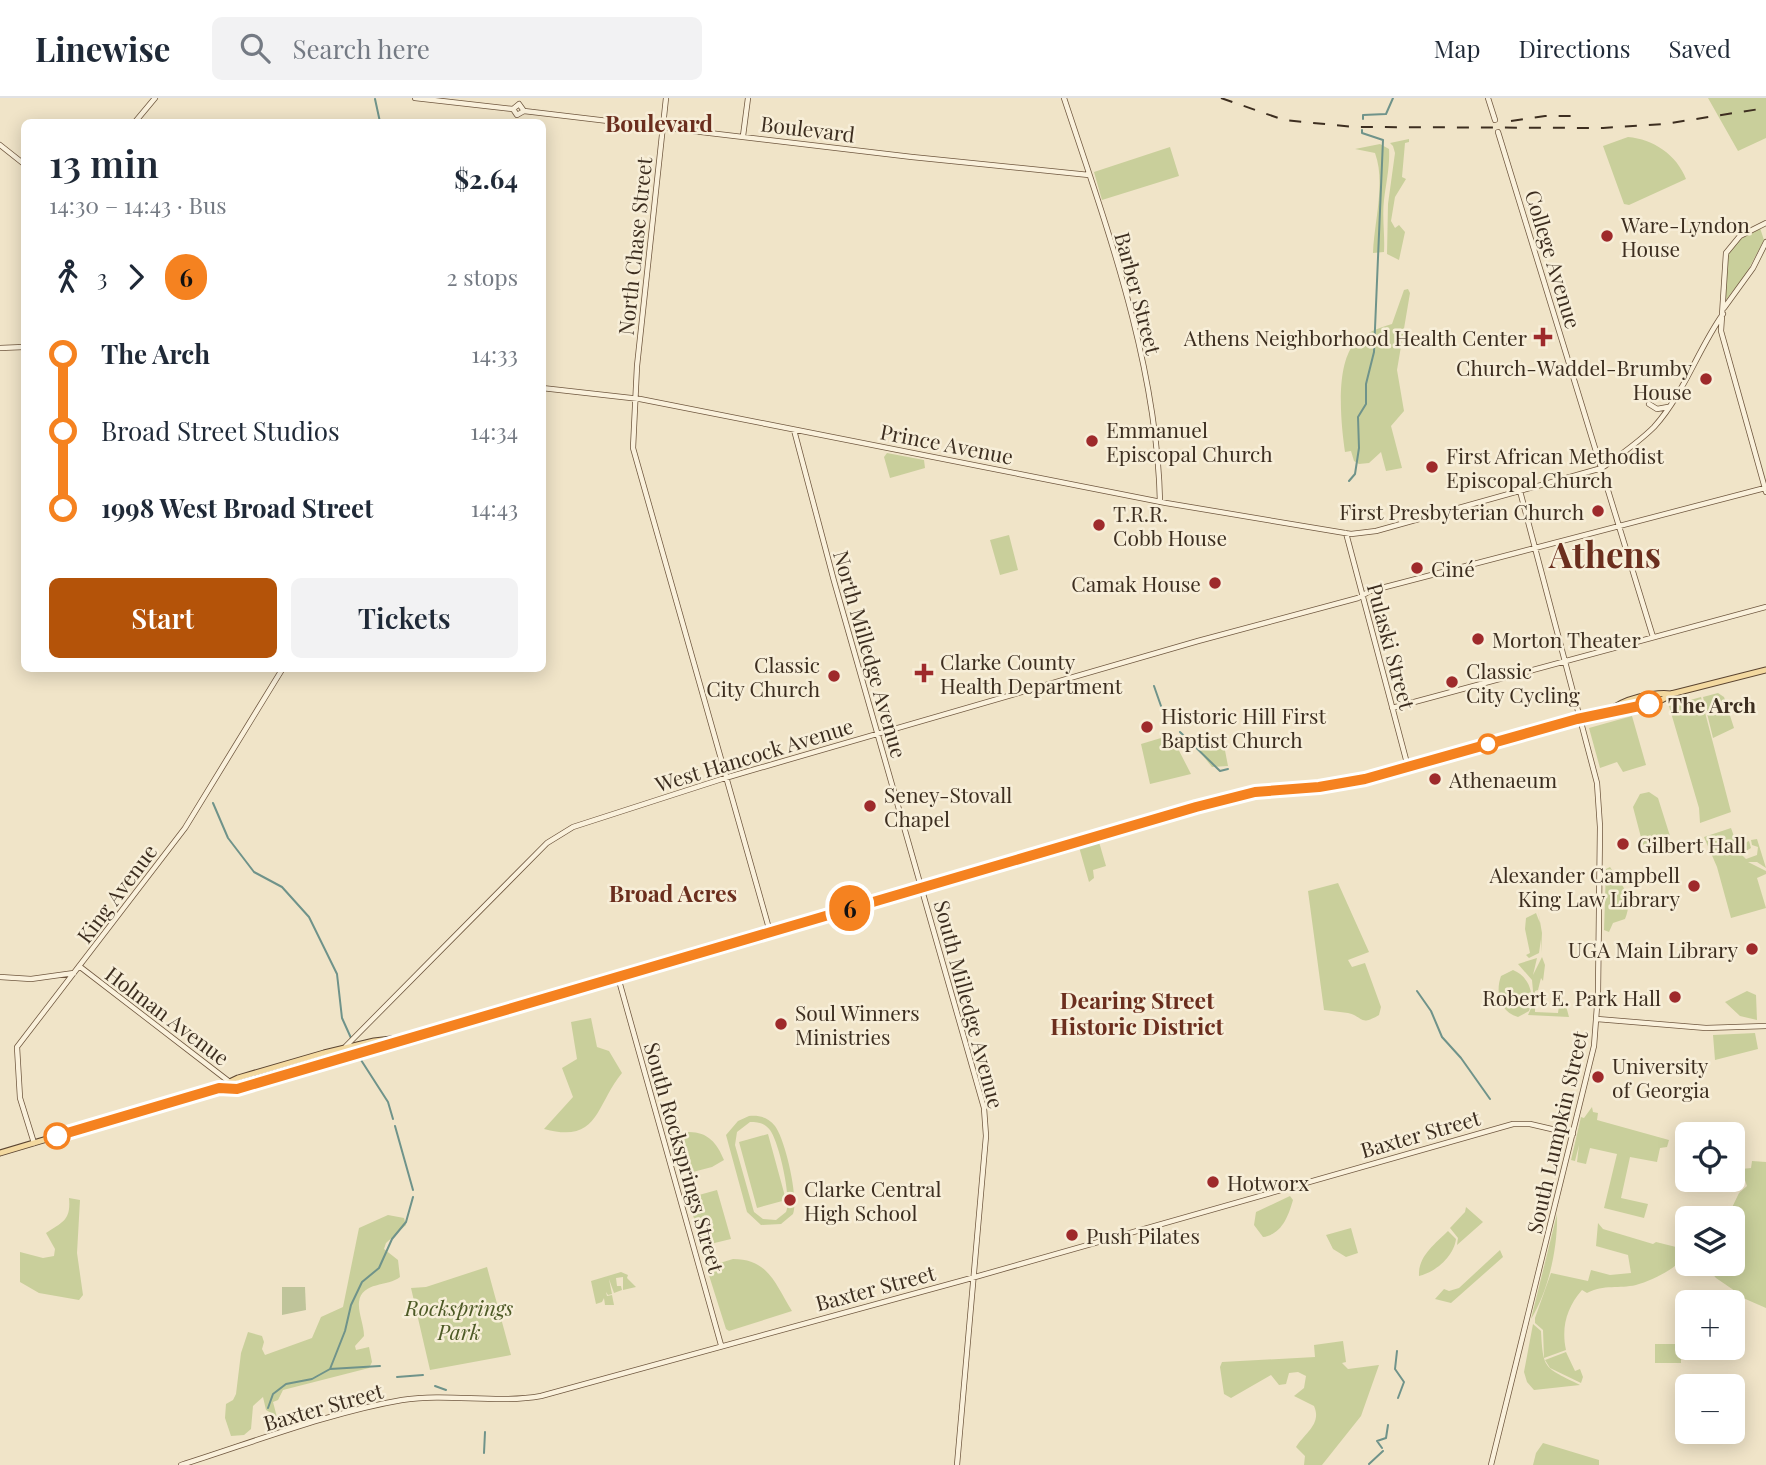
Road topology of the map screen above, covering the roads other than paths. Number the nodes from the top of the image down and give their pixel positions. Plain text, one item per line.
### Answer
1 (155, 98) edge
2 (415, 98) edge
3 (666, 98) edge
4 (748, 98) edge
5 (1063, 98) edge
6 (1488, 98) edge
7 (138, 119) edge
8 (1495, 120) dead end
9 (663, 126) junction
10 (1498, 132) dead end
11 (743, 136) junction
12 (0, 145) edge
13 (21, 162) edge
14 (1089, 175) junction
15 (1766, 223) edge
16 (1766, 242) edge
17 (1723, 312) junction
18 (1721, 331) junction
19 (1709, 337) junction
20 (21, 347) edge
21 (0, 348) edge
22 (546, 388) edge
23 (636, 398) junction
24 (1649, 404) dead end
25 (1669, 406) junction
26 (794, 429) junction
27 (1602, 468) junction
28 (1765, 490) edge
29 (1520, 491) junction
30 (1160, 502) junction
31 (1619, 525) junction
32 (1346, 533) junction
33 (1535, 547) junction
34 (1362, 595) junction
35 (1766, 607) edge
36 (1653, 637) junction
37 (1565, 660) junction
38 (1766, 670) edge
39 (281, 672) edge
40 (1392, 708) junction
41 (1581, 718) junction
42 (878, 734) junction
43 (1408, 767) junction
44 (725, 778) junction
45 (921, 887) junction
46 (770, 932) junction
47 (79, 967) junction
48 (75, 972) junction
49 (618, 976) junction
50 (0, 977) edge
51 (1597, 1019) junction
52 (1766, 1026) edge
53 (403, 1038) junction
54 (344, 1048) junction
55 (229, 1081) junction
56 (219, 1088) junction
57 (237, 1089) junction
58 (1573, 1134) junction
59 (34, 1143) junction
60 (0, 1153) edge
61 (974, 1278) junction
62 (721, 1345) junction
63 (181, 1465) edge
64 (957, 1465) edge
65 (1491, 1465) edge

1 - 7 street
2 - 9 street, Boulevard
3 - 9 street, North Chase Street
4 - 11 street
5 - 14 street, Barber Street
6 - 8 street
9 - 11 street, Boulevard
9 - 23 street, North Chase Street
10 - 27 street, College Avenue
11 - 14 street, Boulevard
12 - 13 street
14 - 30 street, Barber Street
15 - 17 street
16 - 17 street
17 - 18 street
17 - 19 street
18 - 19 street
18 - 28 street
19 - 25 street
20 - 21 street
22 - 23 street, Prince Avenue
23 - 26 street, Prince Avenue
23 - 44 street, North Chase Street
24 - 25 street
25 - 27 street
26 - 30 street, Prince Avenue
26 - 42 street, North Milledge Avenue
27 - 29 street, Prince Avenue
27 - 31 street, College Avenue
28 - 31 street, West Hancock Avenue
29 - 32 street, Prince Avenue
29 - 33 street, South Lumpkin Street
30 - 32 street, Prince Avenue
31 - 33 street, West Hancock Avenue
31 - 36 street, College Avenue
32 - 34 street, Pulaski Street
33 - 34 street, West Hancock Avenue
33 - 37 street, South Lumpkin Street
34 - 40 street, Pulaski Street
34 - 42 street, West Hancock Avenue
35 - 36 street
36 - 37 street
37 - 40 street
37 - 41 street, South Lumpkin Street
38 - 41 main road
39 - 47 street, King Avenue
40 - 43 street, Pulaski Street
41 - 43 main road
41 - 51 street, South Lumpkin Street
42 - 44 street, West Hancock Avenue
42 - 45 street, North Milledge Avenue
43 - 45 main road
44 - 46 street
44 - 54 street, West Hancock Avenue
45 - 46 main road
45 - 61 street, South Milledge Avenue
46 - 49 main road
47 - 48 street, King Avenue
47 - 55 street, Holman Avenue
48 - 50 street
48 - 59 street, King Avenue
49 - 53 main road
49 - 62 street, South Rocksprings Street
51 - 52 street
51 - 58 street, South Lumpkin Street
53 - 54 main road
53 - 57 main road
54 - 55 main road
55 - 56 main road
55 - 57 street, Holman Avenue
56 - 57 main road
56 - 59 main road
58 - 61 street, Baxter Street
58 - 65 street, South Lumpkin Street
59 - 60 main road
61 - 62 street, Baxter Street
61 - 64 street, South Milledge Avenue
62 - 63 street, Baxter Street

